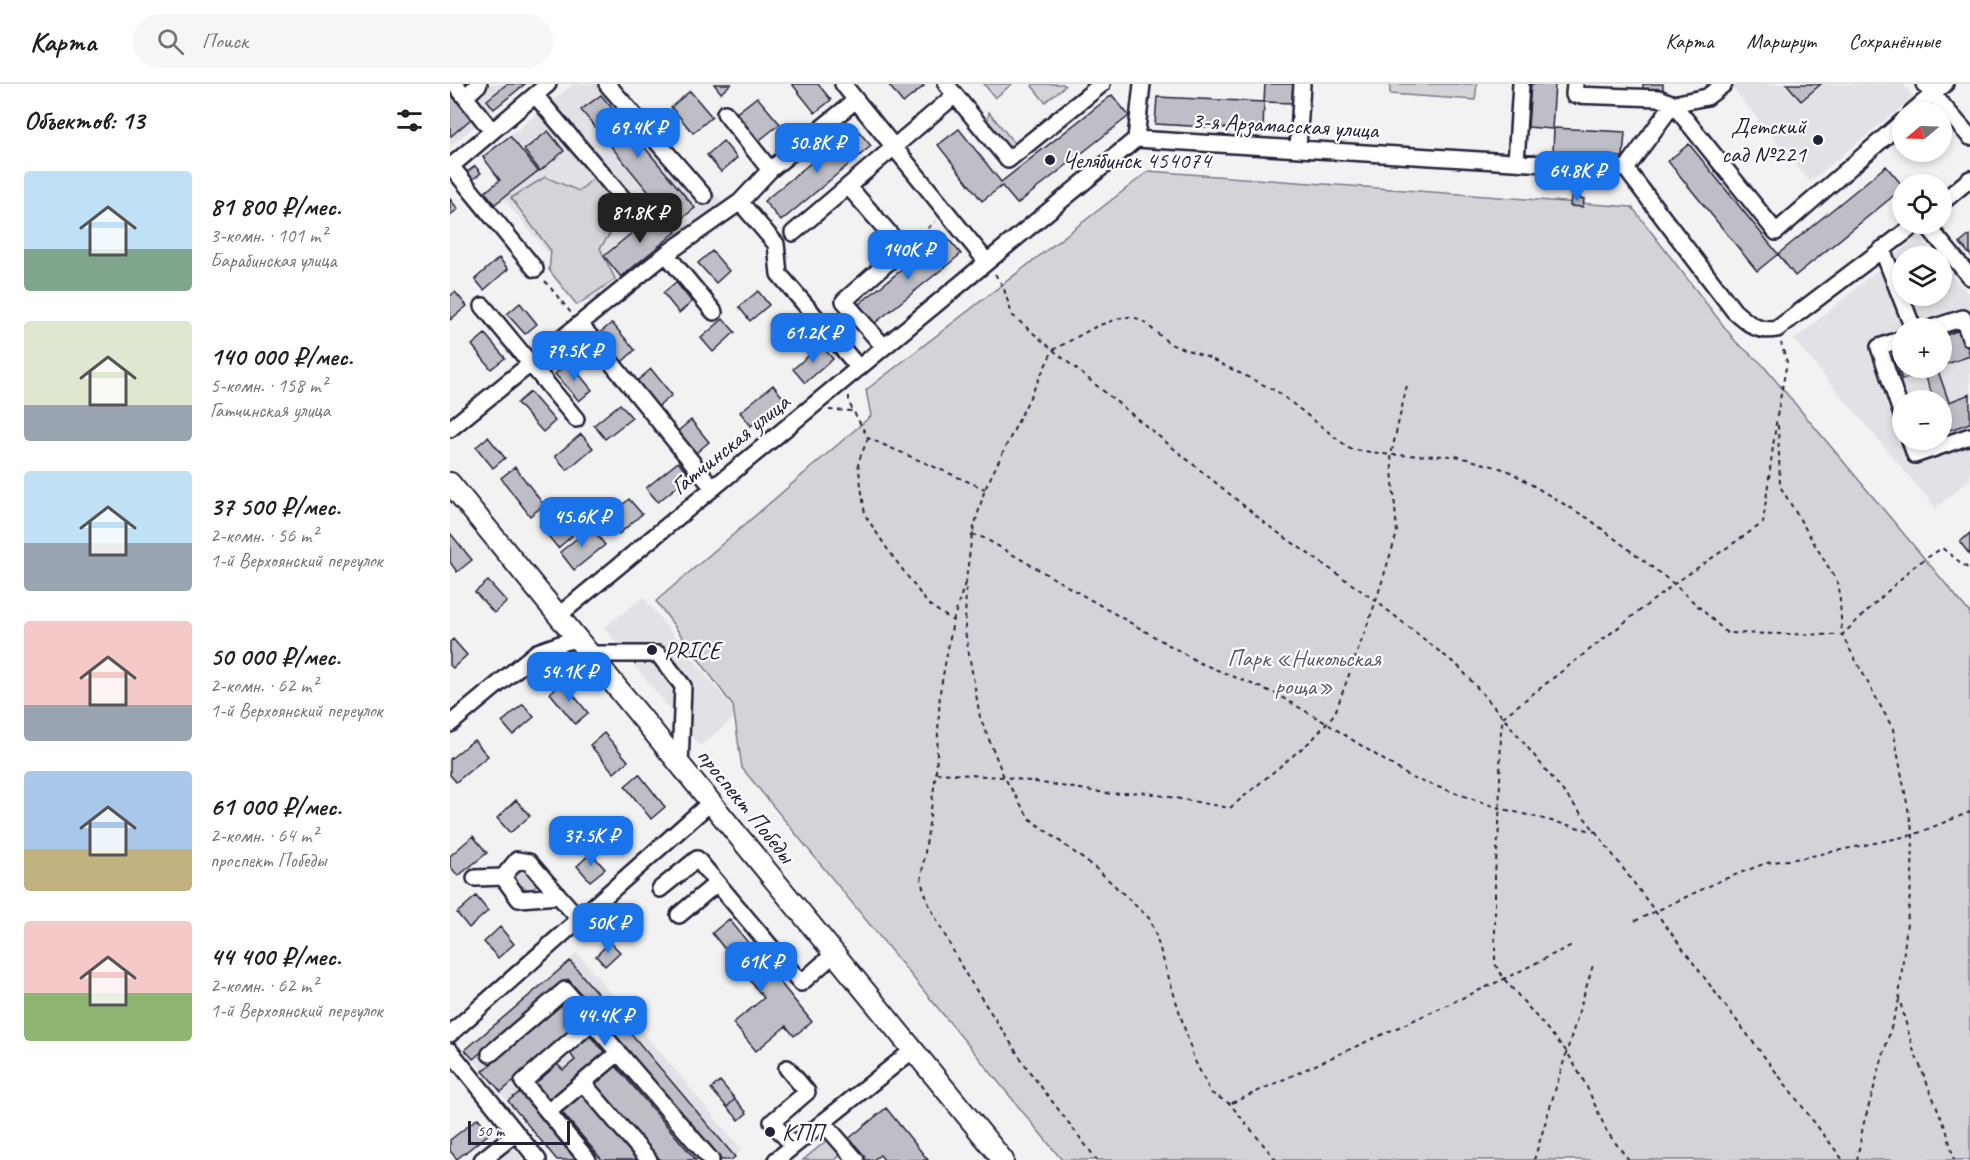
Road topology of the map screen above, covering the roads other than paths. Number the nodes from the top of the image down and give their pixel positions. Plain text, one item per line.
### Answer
1 (455, 84) edge
2 (479, 84) edge
3 (548, 84) edge
4 (607, 84) edge
5 (843, 84) edge
6 (1102, 84) edge
7 (1142, 84) edge
8 (1302, 84) edge
9 (1521, 84) edge
10 (1575, 84) edge
11 (1724, 84) edge
12 (1945, 84) edge
13 (950, 89) edge
14 (1928, 89) edge
15 (535, 95) junction
16 (465, 97) junction
17 (856, 100) junction
18 (1919, 102) edge
19 (1673, 104) junction
20 (725, 113) dead end
21 (492, 131) junction
22 (1892, 131) edge
23 (1970, 137) edge
24 (1136, 139) junction
25 (894, 147) junction
26 (1298, 148) junction
27 (1516, 162) junction
28 (450, 166) edge
29 (1626, 169) junction
30 (770, 170) junction
31 (1970, 179) edge
32 (848, 186) junction
33 (1952, 194) edge
34 (704, 196) dead end
35 (740, 202) junction
36 (636, 214) dead end
37 (794, 233) dead end
38 (1902, 234) edge
39 (1934, 234) edge
40 (1882, 249) junction
41 (666, 254) junction
42 (987, 262) junction
43 (535, 269) road end
44 (1970, 277) edge
45 (483, 306) dead end
46 (714, 312) dead end
47 (1909, 318) edge
48 (1952, 322) edge
49 (580, 324) junction
50 (1970, 338) edge
51 (1892, 342) edge
52 (884, 347) junction
53 (530, 363) junction
54 (853, 372) junction
55 (1894, 390) edge
56 (576, 419) dead end
57 (450, 429) edge
58 (1970, 436) edge
59 (1952, 442) edge
60 (1913, 450) edge
61 (1929, 450) edge
62 (450, 483) edge
63 (713, 488) junction
64 (558, 616) junction
65 (577, 638) junction
66 (591, 654) junction
67 (450, 724) edge
68 (680, 765) junction
69 (711, 802) junction
70 (502, 877) junction
71 (475, 878) dead end
72 (717, 883) junction
73 (660, 889) dead end
74 (559, 896) junction
75 (680, 915) dead end
76 (579, 919) junction
77 (834, 954) junction
78 (592, 1022) junction
79 (450, 1034) edge
80 (913, 1050) junction
81 (450, 1051) edge
82 (618, 1053) junction
83 (490, 1054) dead end
84 (787, 1068) dead end
85 (583, 1083) junction
86 (548, 1112) junction
87 (823, 1122) junction
88 (516, 1133) junction
89 (793, 1146) junction
90 (482, 1160) edge
91 (538, 1160) edge
92 (588, 1160) edge
93 (649, 1160) edge
94 (711, 1160) edge
95 (776, 1160) edge
96 (856, 1160) edge
97 (1002, 1160) edge

1 - 16 street
2 - 16 street
3 - 15 street
4 - 34 street
5 - 17 street
6 - 13 street
7 - 24 street
8 - 26 street
9 - 27 street
10 - 19 street
11 - 19 street
12 - 14 street
13 - 25 street
14 - 18 street
14 - 23 street
15 - 21 street
15 - 36 street
16 - 21 street
17 - 25 street
17 - 30 street
19 - 22 street
19 - 29 street
20 - 30 street
21 - 28 street
24 - 26 street, 3-я Арзамасская улица
24 - 42 street
25 - 32 street
25 - 42 street
26 - 27 street, 3-я Арзамасская улица
27 - 29 street, 3-я Арзамасская улица
28 - 43 street
29 - 40 street
30 - 35 street
31 - 33 street
32 - 37 street
32 - 52 street
35 - 41 street
35 - 54 street
38 - 40 street
39 - 44 street
40 - 47 street
41 - 46 street
41 - 49 street
42 - 52 street, Гатчинская улица
45 - 53 street
48 - 50 street
49 - 53 street
49 - 63 street
51 - 55 street
52 - 54 street, Гатчинская улица
53 - 56 street
53 - 57 street
54 - 63 street, Гатчинская улица
58 - 59 street
60 - 61 street
62 - 64 main road, проспект Победы
63 - 64 street, Гатчинская улица
64 - 65 main road, проспект Победы
65 - 66 main road, проспект Победы
65 - 67 street
66 - 68 main road, проспект Победы
66 - 68 street
68 - 69 main road, проспект Победы
69 - 76 street
69 - 77 main road, проспект Победы
70 - 71 street
70 - 74 street
70 - 74 street
72 - 73 street
72 - 75 street
72 - 77 street
74 - 76 street
76 - 79 street
77 - 80 main road, проспект Победы
78 - 82 street
78 - 83 street
78 - 86 street
80 - 87 street
80 - 97 main road, проспект Победы
81 - 88 street
82 - 85 street
82 - 94 street
84 - 89 street
85 - 86 street
85 - 93 street
86 - 92 street
87 - 89 street
87 - 96 street
88 - 90 street
88 - 91 street
89 - 95 street

